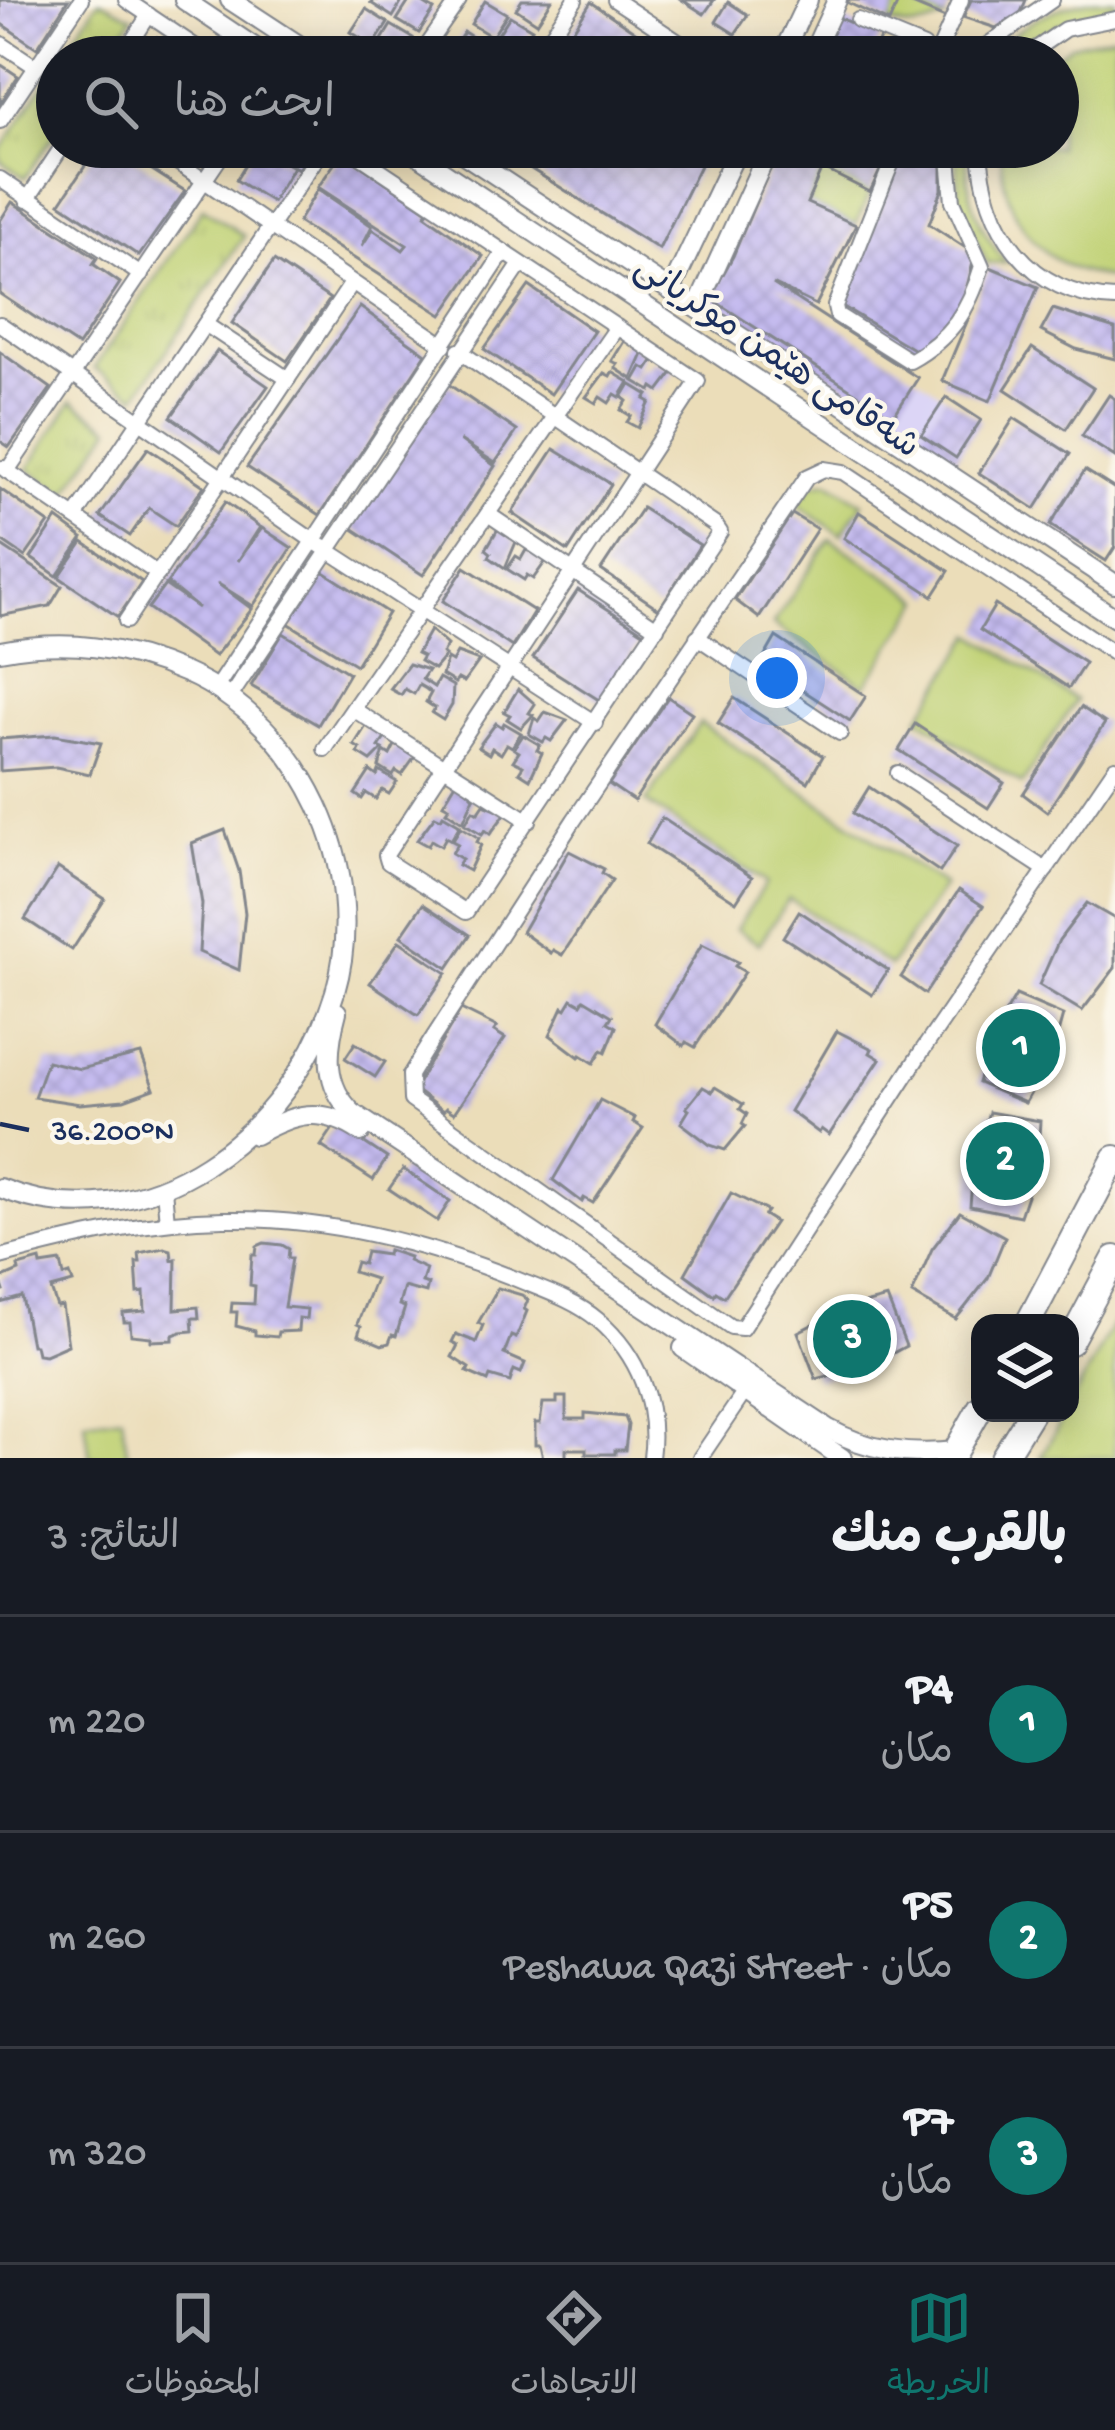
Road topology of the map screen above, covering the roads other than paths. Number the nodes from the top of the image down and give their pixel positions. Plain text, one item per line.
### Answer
1 (81, 0) edge
2 (126, 0) edge
3 (184, 0) edge
4 (230, 0) edge
5 (459, 0) edge
6 (574, 0) edge
7 (616, 0) edge
8 (808, 0) edge
9 (837, 0) edge
10 (961, 0) edge
11 (1052, 0) edge
12 (149, 15) junction
13 (1115, 19) edge
14 (859, 20) dead end
15 (263, 22) junction
16 (57, 36) edge
17 (136, 36) edge
18 (180, 36) edge
19 (238, 36) edge
20 (255, 36) edge
21 (285, 36) edge
22 (434, 36) edge
23 (551, 36) edge
24 (670, 36) edge
25 (791, 36) edge
26 (821, 36) edge
27 (897, 36) edge
28 (943, 36) edge
29 (1000, 36) edge
30 (1055, 36) edge
31 (0, 43) edge
32 (36, 67) joint
33 (0, 121) edge
34 (48, 168) edge
35 (190, 168) edge
36 (213, 168) edge
37 (310, 168) edge
38 (378, 168) edge
39 (438, 168) edge
40 (486, 168) edge
41 (729, 168) edge
42 (761, 168) edge
43 (890, 168) edge
44 (950, 168) edge
45 (981, 168) edge
46 (206, 178) junction
47 (1, 182) edge
48 (27, 200) junction
49 (272, 225) junction
50 (504, 252) junction
51 (521, 264) junction
52 (141, 274) junction
53 (352, 283) junction
54 (671, 290) junction
55 (1115, 298) edge
56 (698, 308) junction
57 (0, 324) edge
58 (205, 324) junction
59 (617, 327) junction
60 (452, 348) junction
61 (74, 374) junction
62 (288, 379) junction
63 (851, 410) junction
64 (556, 416) junction
65 (141, 421) junction
66 (836, 430) junction
67 (3, 469) edge
68 (639, 472) junction
69 (222, 477) junction
70 (488, 514) junction
71 (75, 518) junction
72 (312, 540) junction
73 (1011, 548) junction
74 (326, 549) junction
75 (573, 572) junction
76 (994, 573) junction
77 (158, 574) junction
78 (1115, 584) edge
79 (421, 610) junction
80 (1115, 618) edge
81 (126, 621) dead end
82 (657, 628) junction
83 (698, 637) junction
84 (0, 651) edge
85 (239, 652) junction
86 (1115, 654) edge
87 (253, 662) junction
88 (510, 668) junction
89 (223, 692) junction
90 (353, 709) junction
91 (595, 723) junction
92 (840, 733) dead end
93 (325, 749) dead end
94 (443, 768) junction
95 (1115, 768) edge
96 (898, 772) dead end
97 (529, 821) junction
98 (1046, 870) junction
99 (340, 968) junction
100 (235, 1146) junction
101 (1115, 1157) edge
102 (0, 1188) edge
103 (164, 1189) junction
104 (143, 1196) junction
105 (167, 1222) junction
106 (146, 1223) junction
107 (0, 1257) edge
108 (1115, 1258) edge
109 (1033, 1314) edge
110 (1079, 1325) edge
111 (746, 1390) junction
112 (972, 1422) edge
113 (1025, 1422) edge
114 (840, 1449) edge
115 (954, 1455) edge
116 (651, 1458) edge
117 (700, 1458) edge
118 (1003, 1458) edge

1 - 16 street
2 - 12 street
3 - 19 street
4 - 15 street
5 - 22 street
6 - 23 street
7 - 24 street
8 - 25 street
9 - 26 street
10 - 28 street
11 - 29 street
12 - 17 street
12 - 18 street
13 - 30 street
14 - 27 street
15 - 20 street
15 - 21 street
31 - 32 street
32 - 33 street
34 - 48 street
35 - 46 street
36 - 46 street
37 - 49 street
38 - 50 street
39 - 66 street, شەقامی هێمن موکریانی
40 - 54 street, شەقامی هێمن موکریانی
41 - 54 street
42 - 56 street
43 - 44 street
45 - 55 street
46 - 49 street
46 - 52 street
47 - 48 street
48 - 52 street
49 - 53 street
49 - 58 street
50 - 51 street
50 - 60 street
51 - 59 street
51 - 60 street
52 - 61 street
53 - 60 street
53 - 62 street
54 - 56 street, شەقامی هێمن موکریانی
56 - 63 street, شەقامی هێمن موکریانی
57 - 61 street
58 - 62 street
58 - 65 street
59 - 64 street
59 - 68 street
60 - 64 street
60 - 72 street
60 - 74 street
61 - 65 street
61 - 67 street
62 - 69 street
63 - 66 street
63 - 78 street, شەقامی هێمن موکریانی
64 - 68 street
64 - 70 street
65 - 69 street
65 - 71 street
66 - 73 street, شەقامی هێمن موکریانی
67 - 71 street
68 - 75 street
68 - 82 street
69 - 72 street
69 - 77 street
70 - 75 street
70 - 79 street
71 - 77 street
72 - 74 street
72 - 85 street
73 - 76 street
73 - 80 street, شەقامی هێمن موکریانی
74 - 79 street
74 - 87 street
75 - 82 street
75 - 88 street
76 - 83 street
76 - 86 street
77 - 81 street
79 - 88 street
79 - 90 street
82 - 91 street
83 - 92 street
83 - 98 street
84 - 89 street
85 - 87 street
85 - 89 street
87 - 89 street
88 - 91 street
88 - 94 street
89 - 99 street
90 - 93 street
90 - 94 street
91 - 97 street
94 - 97 street
94 - 97 street
95 - 98 street
96 - 98 street
99 - 100 street
99 - 114 street
100 - 103 street
100 - 111 street
101 - 109 highway
102 - 104 street
103 - 104 street
103 - 105 street
104 - 106 street
105 - 106 street
105 - 116 street
106 - 107 street
108 - 110 highway
111 - 114 street
111 - 117 street
112 - 115 highway
113 - 118 highway
114 - 115 street

